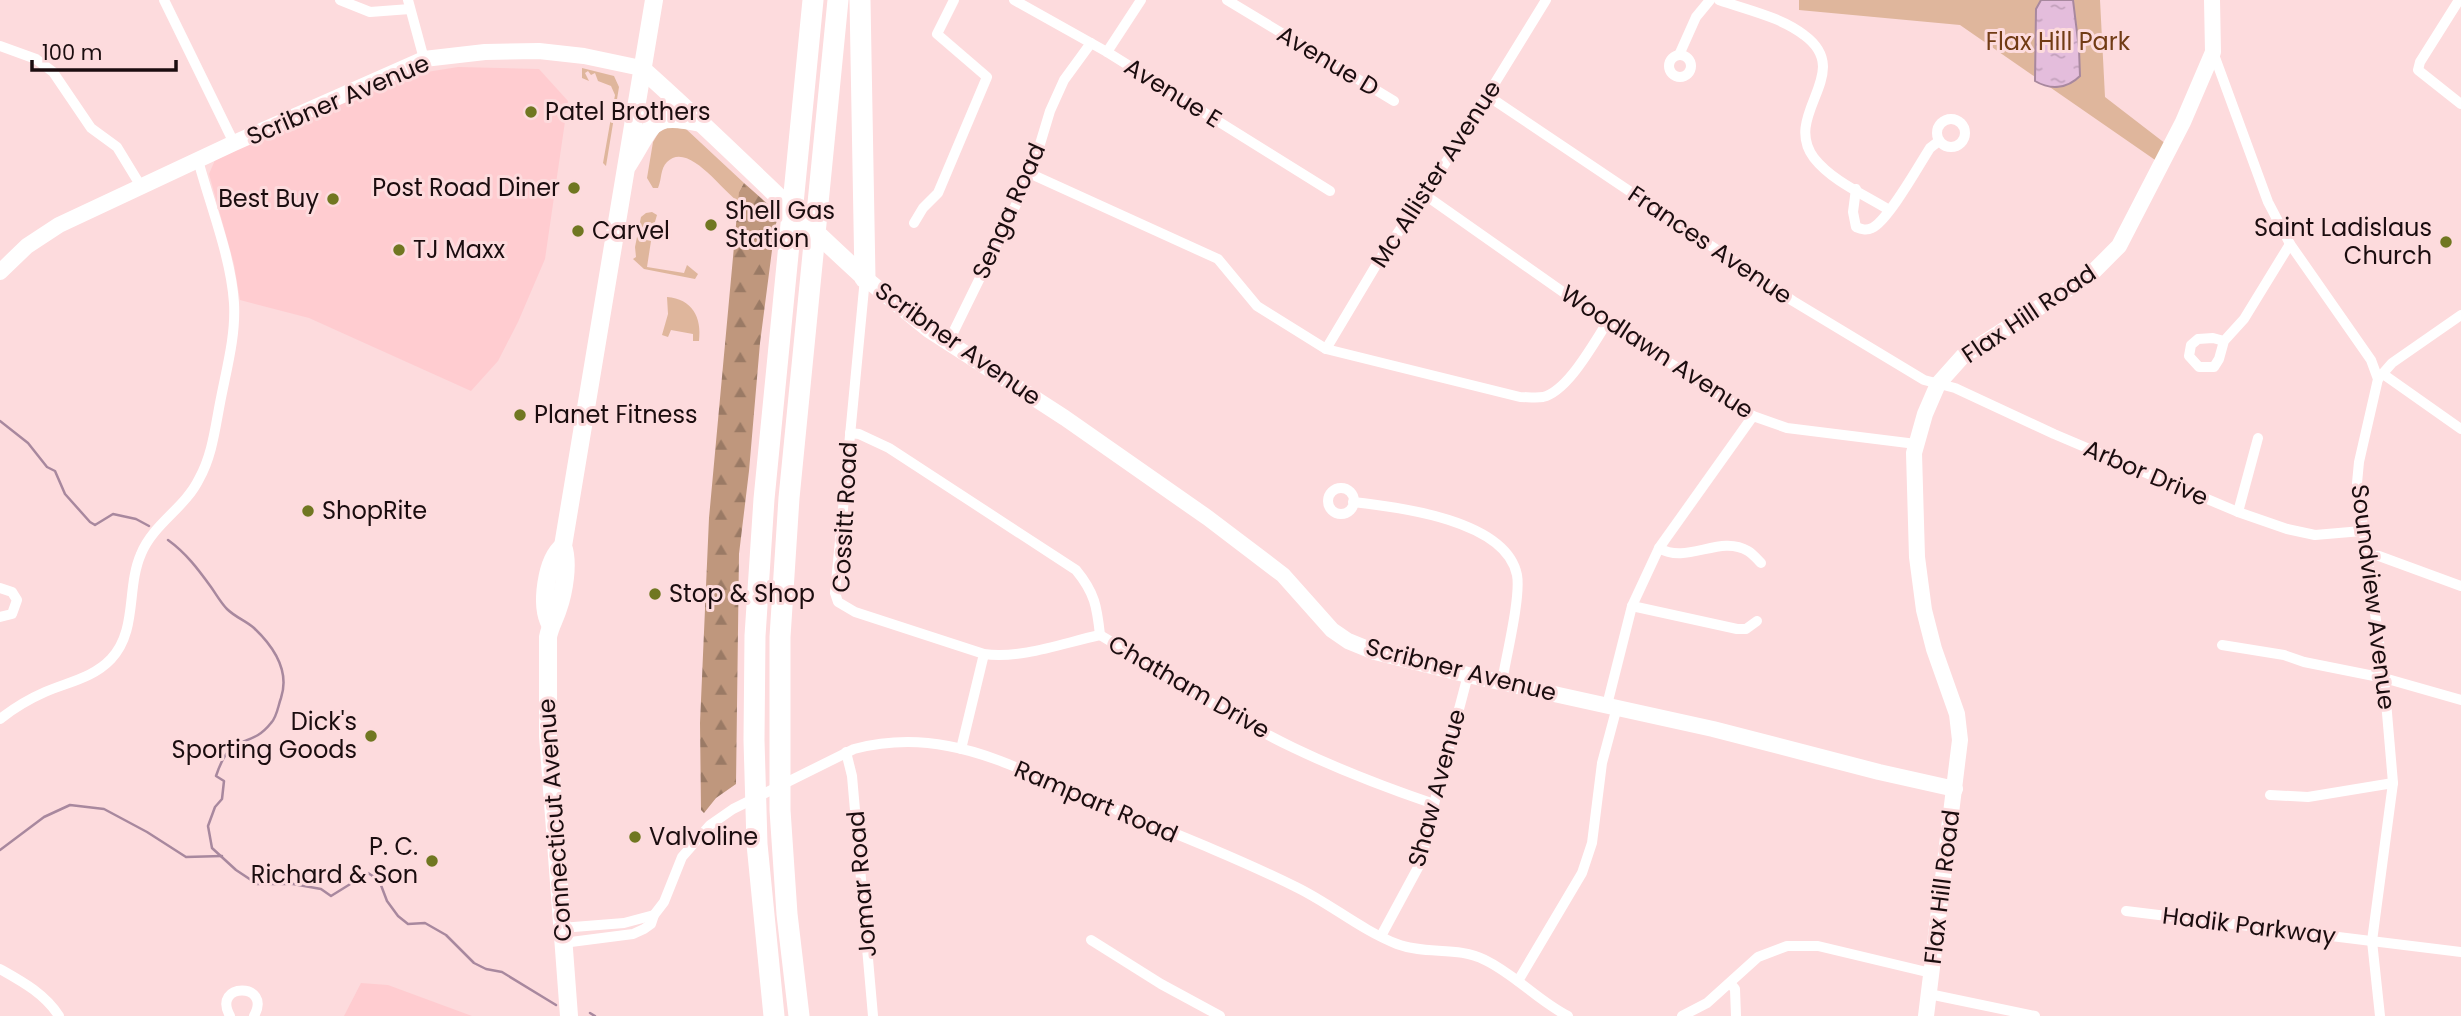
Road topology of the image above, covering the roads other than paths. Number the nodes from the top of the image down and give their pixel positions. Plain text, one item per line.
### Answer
1 (164, 0) edge
2 (340, 0) edge
3 (654, 0) edge
4 (802, 0) edge
5 (813, 0) edge
6 (838, 0) edge
7 (860, 0) edge
8 (954, 0) edge
9 (1014, 0) edge
10 (1141, 0) edge
11 (1227, 0) edge
12 (1546, 0) edge
13 (1710, 0) edge
14 (1719, 0) edge
15 (2212, 0) edge
16 (2459, 0) edge
17 (409, 4) edge
18 (1091, 43) junction
19 (0, 46) edge
20 (1107, 52) junction
21 (2213, 52) junction
22 (1679, 55) dead end
23 (424, 60) junction
24 (641, 68) junction
25 (1488, 96) junction
26 (1394, 101) dead end
27 (2461, 104) edge
28 (703, 123) junction
29 (1940, 141) dead end
30 (234, 143) junction
31 (798, 147) junction
32 (198, 160) junction
33 (625, 171) junction
34 (1031, 174) junction
35 (142, 188) junction
36 (1856, 189) junction
37 (1330, 191) dead end
38 (1425, 195) junction
39 (1889, 210) junction
40 (914, 223) dead end
41 (2291, 244) junction
42 (0, 272) edge
43 (865, 278) junction
44 (2461, 315) edge
45 (1607, 323) junction
46 (2224, 341) dead end
47 (948, 343) junction
48 (1326, 349) junction
49 (2381, 376) junction
50 (1938, 384) junction
51 (1753, 416) junction
52 (2461, 429) edge
53 (850, 433) junction
54 (2258, 438) dead end
55 (1916, 444) junction
56 (1353, 502) dead end
57 (2238, 512) junction
58 (2362, 531) junction
59 (1659, 548) junction
60 (2366, 555) junction
61 (1761, 563) dead end
62 (2461, 586) edge
63 (0, 588) edge
64 (1632, 606) junction
65 (0, 617) edge
66 (1757, 621) dead end
67 (1100, 635) junction
68 (2222, 645) dead end
69 (984, 654) junction
70 (1468, 675) junction
71 (2384, 678) junction
72 (1502, 682) junction
73 (2461, 700) edge
74 (1612, 706) junction
75 (0, 719) edge
76 (961, 749) junction
77 (846, 752) junction
78 (2393, 783) junction
79 (1955, 789) junction
80 (2270, 795) dead end
81 (1434, 804) junction
82 (2126, 911) dead end
83 (562, 935) junction
84 (1381, 936) junction
85 (1091, 940) dead end
86 (2372, 941) junction
87 (2461, 952) edge
88 (0, 969) edge
89 (1931, 973) junction
90 (1518, 981) junction
91 (1730, 982) junction
92 (1929, 994) junction
93 (59, 1016) edge
94 (230, 1016) edge
95 (254, 1016) edge
96 (569, 1016) edge
97 (774, 1016) edge
98 (799, 1016) edge
99 (873, 1016) edge
100 (1220, 1016) edge
101 (1568, 1016) edge
102 (1682, 1016) edge
103 (1736, 1016) edge
104 (1926, 1016) edge
105 (2035, 1016) edge
106 (2381, 1016) edge

1 - 30 street
2 - 17 street
3 - 24 main road, Connecticut Avenue
4 - 31 highway
5 - 31 highway
6 - 98 highway
7 - 43 highway
8 - 40 street
9 - 18 street, Avenue E
10 - 20 street
11 - 26 street, Avenue D
12 - 25 street, Mc Allister Avenue
13 - 22 street
14 - 36 street
15 - 21 street, Flax Hill Road
16 - 27 street
17 - 23 street
18 - 20 street, Avenue E
18 - 34 street, Senga Road
19 - 35 street
20 - 37 street, Avenue E
21 - 41 street
21 - 50 street, Flax Hill Road
23 - 24 street, Scribner Avenue
23 - 30 street, Scribner Avenue
24 - 28 main road, Scribner Avenue
24 - 33 main road, Connecticut Avenue
25 - 38 street, Mc Allister Avenue
25 - 50 street, Frances Avenue
28 - 33 main road
28 - 43 main road, Scribner Avenue
29 - 39 street
30 - 32 street, Scribner Avenue
31 - 97 highway
32 - 35 street, Scribner Avenue
32 - 75 street
33 - 83 main road, Connecticut Avenue
34 - 47 street, Senga Road
34 - 48 street
35 - 42 street, Scribner Avenue
36 - 39 street
36 - 39 street
38 - 45 street, Woodlawn Avenue
38 - 48 street, Mc Allister Avenue
41 - 46 street
41 - 49 street
43 - 47 street, Scribner Avenue
43 - 53 street, Cossitt Road
44 - 49 street
45 - 48 street
45 - 51 street, Woodlawn Avenue
47 - 70 street, Scribner Avenue
49 - 52 street
49 - 58 street, Soundview Avenue
50 - 55 street, Flax Hill Road
50 - 57 street, Arbor Drive
51 - 55 street, Woodlawn Avenue
51 - 59 street
53 - 67 street, Chatham Drive
53 - 69 street, Cossitt Road
54 - 57 street
55 - 79 street, Flax Hill Road
56 - 72 street
57 - 58 street, Arbor Drive
58 - 60 street, Soundview Avenue
59 - 61 street
59 - 64 street
60 - 62 street
60 - 71 street, Soundview Avenue
63 - 65 street
64 - 66 street
64 - 74 street
67 - 69 street, Cossitt Road
67 - 81 street, Chatham Drive
68 - 71 street
69 - 76 street
70 - 72 street, Scribner Avenue
70 - 81 street, Shaw Avenue
71 - 73 street
71 - 78 street, Soundview Avenue
72 - 74 street, Scribner Avenue
74 - 79 street, Scribner Avenue
74 - 90 street
76 - 77 street, Rampart Road
76 - 84 street, Rampart Road
77 - 83 street, Rampart Road
77 - 99 street, Jomar Road
78 - 80 street
78 - 86 street, Soundview Avenue
79 - 89 street, Flax Hill Road
81 - 84 street, Shaw Avenue
82 - 86 street, Hadik Parkway
83 - 96 main road, Connecticut Avenue
84 - 90 street, Rampart Road
85 - 100 street
86 - 87 street, Hadik Parkway
86 - 106 street, Soundview Avenue
88 - 93 street
89 - 91 street
89 - 92 street, Flax Hill Road
90 - 101 street, Rampart Road
91 - 102 street
91 - 103 street
92 - 104 street, Flax Hill Road
92 - 105 street
94 - 95 street

